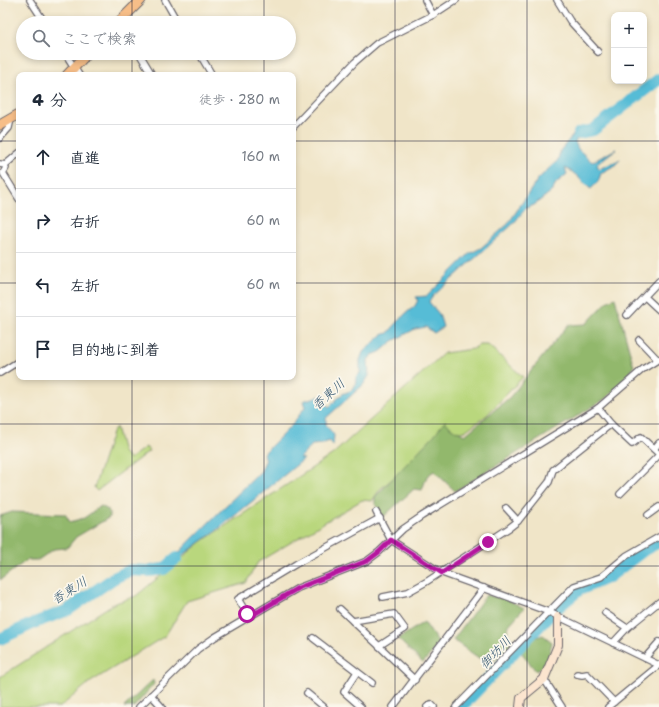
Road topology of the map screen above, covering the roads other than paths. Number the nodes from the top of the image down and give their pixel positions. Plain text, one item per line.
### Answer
1 (30, 0) edge
2 (141, 0) edge
3 (165, 0) edge
4 (425, 0) edge
5 (456, 0) edge
6 (556, 0) edge
7 (433, 15) junction
8 (40, 16) edge
9 (125, 16) edge
10 (174, 16) edge
11 (598, 52) dead end
12 (69, 60) edge
13 (83, 60) edge
14 (143, 60) edge
15 (203, 60) edge
16 (76, 71) edge
17 (150, 72) edge
18 (210, 72) edge
19 (15, 117) edge
20 (296, 124) edge
21 (0, 125) edge
22 (0, 138) edge
23 (16, 155) edge
24 (2, 164) edge
25 (16, 194) edge
26 (659, 281) edge
27 (645, 297) junction
28 (659, 310) edge
29 (627, 315) dead end
30 (639, 340) dead end
31 (658, 359) edge
32 (16, 363) edge
33 (0, 373) edge
34 (598, 408) junction
35 (611, 424) junction
36 (659, 443) edge
37 (654, 449) junction
38 (659, 455) edge
39 (620, 494) dead end
40 (506, 508) dead end
41 (658, 511) edge
42 (376, 512) dead end
43 (648, 515) dead end
44 (380, 518) junction
45 (518, 521) junction
46 (659, 537) edge
47 (391, 540) junction
48 (442, 573) junction
49 (484, 588) junction
50 (383, 597) dead end
51 (659, 602) edge
52 (340, 609) dead end
53 (548, 612) junction
54 (605, 613) dead end
55 (249, 617) junction
56 (558, 617) junction
57 (353, 621) junction
58 (627, 628) junction
59 (313, 638) dead end
60 (659, 642) edge
61 (613, 643) junction
62 (380, 646) junction
63 (645, 658) junction
64 (659, 665) edge
65 (357, 672) junction
66 (577, 674) dead end
67 (544, 679) junction
68 (415, 680) junction
69 (372, 683) dead end
70 (307, 693) dead end
71 (151, 695) junction
72 (614, 702) junction
73 (139, 707) edge
74 (162, 707) edge
75 (324, 707) edge
76 (361, 707) edge
77 (393, 707) edge
78 (427, 707) edge
79 (434, 707) edge
80 (456, 707) edge
81 (520, 707) edge
82 (562, 707) edge
83 (608, 707) edge

1 - 8 street
2 - 9 main road
3 - 10 street
4 - 7 street
5 - 7 street
6 - 11 street
7 - 20 street
12 - 16 street
13 - 16 main road
14 - 17 street
15 - 18 street
19 - 21 main road
19 - 22 street
23 - 24 street
24 - 25 street
26 - 27 street
27 - 28 street
27 - 29 street
30 - 31 street
31 - 34 street
32 - 33 street
34 - 35 street
34 - 47 street
35 - 37 street
35 - 45 street
36 - 37 street
37 - 38 street
38 - 39 street
40 - 45 street
41 - 43 street
42 - 44 street
44 - 47 street
44 - 55 street
45 - 48 street
46 - 53 street
47 - 48 street
47 - 55 street
48 - 49 street
48 - 50 street
49 - 53 street
49 - 68 street
51 - 58 street
52 - 57 street
53 - 56 street
53 - 80 street
54 - 58 street
55 - 71 street
56 - 61 street
56 - 67 street
57 - 62 street
57 - 62 street
58 - 61 street
59 - 65 street
60 - 63 street
61 - 63 street
62 - 68 street
63 - 64 street
64 - 72 street
65 - 69 street
65 - 76 street
66 - 72 street
67 - 81 street
67 - 82 street
68 - 77 street
70 - 75 street
71 - 73 street
71 - 74 street
72 - 83 street
78 - 79 street

